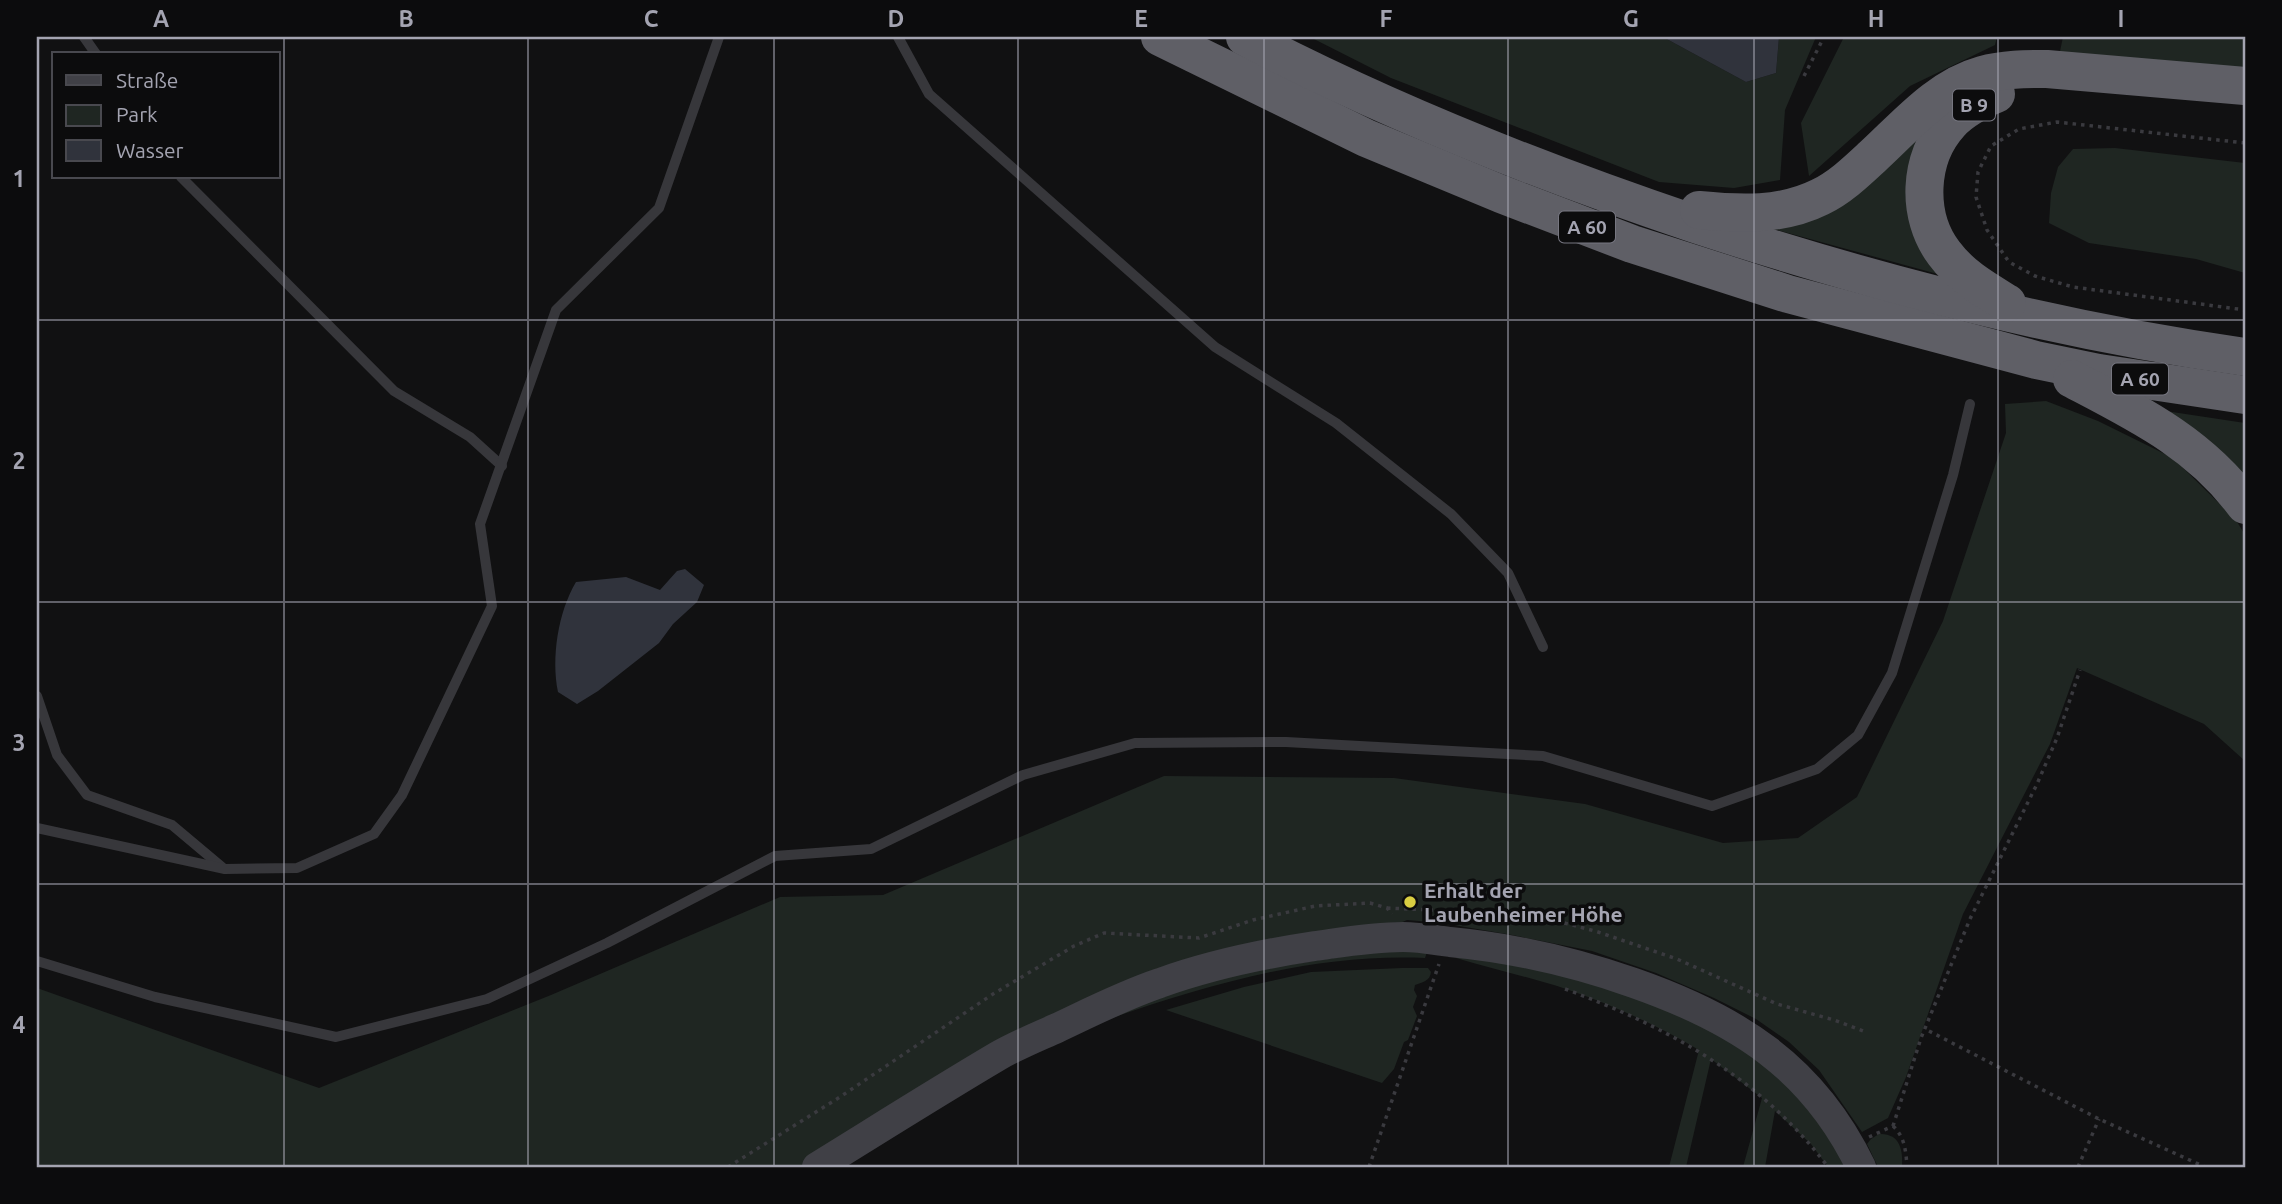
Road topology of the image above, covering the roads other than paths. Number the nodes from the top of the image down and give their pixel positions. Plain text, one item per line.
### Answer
1 (84, 37) edge
2 (719, 37) edge
3 (898, 37) edge
4 (1160, 37) edge
5 (1245, 37) edge
6 (95, 52) edge
7 (2245, 86) edge
8 (2245, 106) edge
9 (182, 178) edge
10 (1635, 204) junction
11 (2026, 316) junction
12 (2245, 357) edge
13 (2036, 360) junction
14 (2245, 395) edge
15 (1970, 404) dead end
16 (502, 466) junction
17 (2245, 505) edge
18 (1543, 647) dead end
19 (37, 696) edge
20 (37, 828) edge
21 (225, 869) junction
22 (37, 961) edge
23 (1861, 1154) edge
24 (817, 1167) edge

1 - 6 lane
2 - 16 lane
3 - 18 lane
4 - 13 highway, A 60
5 - 10 highway, A 60
7 - 10 highway, A 60
8 - 11 highway, B 9
9 - 16 lane
10 - 11 highway, A 60
11 - 12 highway, A 60
13 - 14 highway, A 60
13 - 17 highway
15 - 22 lane
16 - 21 lane
19 - 21 lane
20 - 21 lane
23 - 24 street

